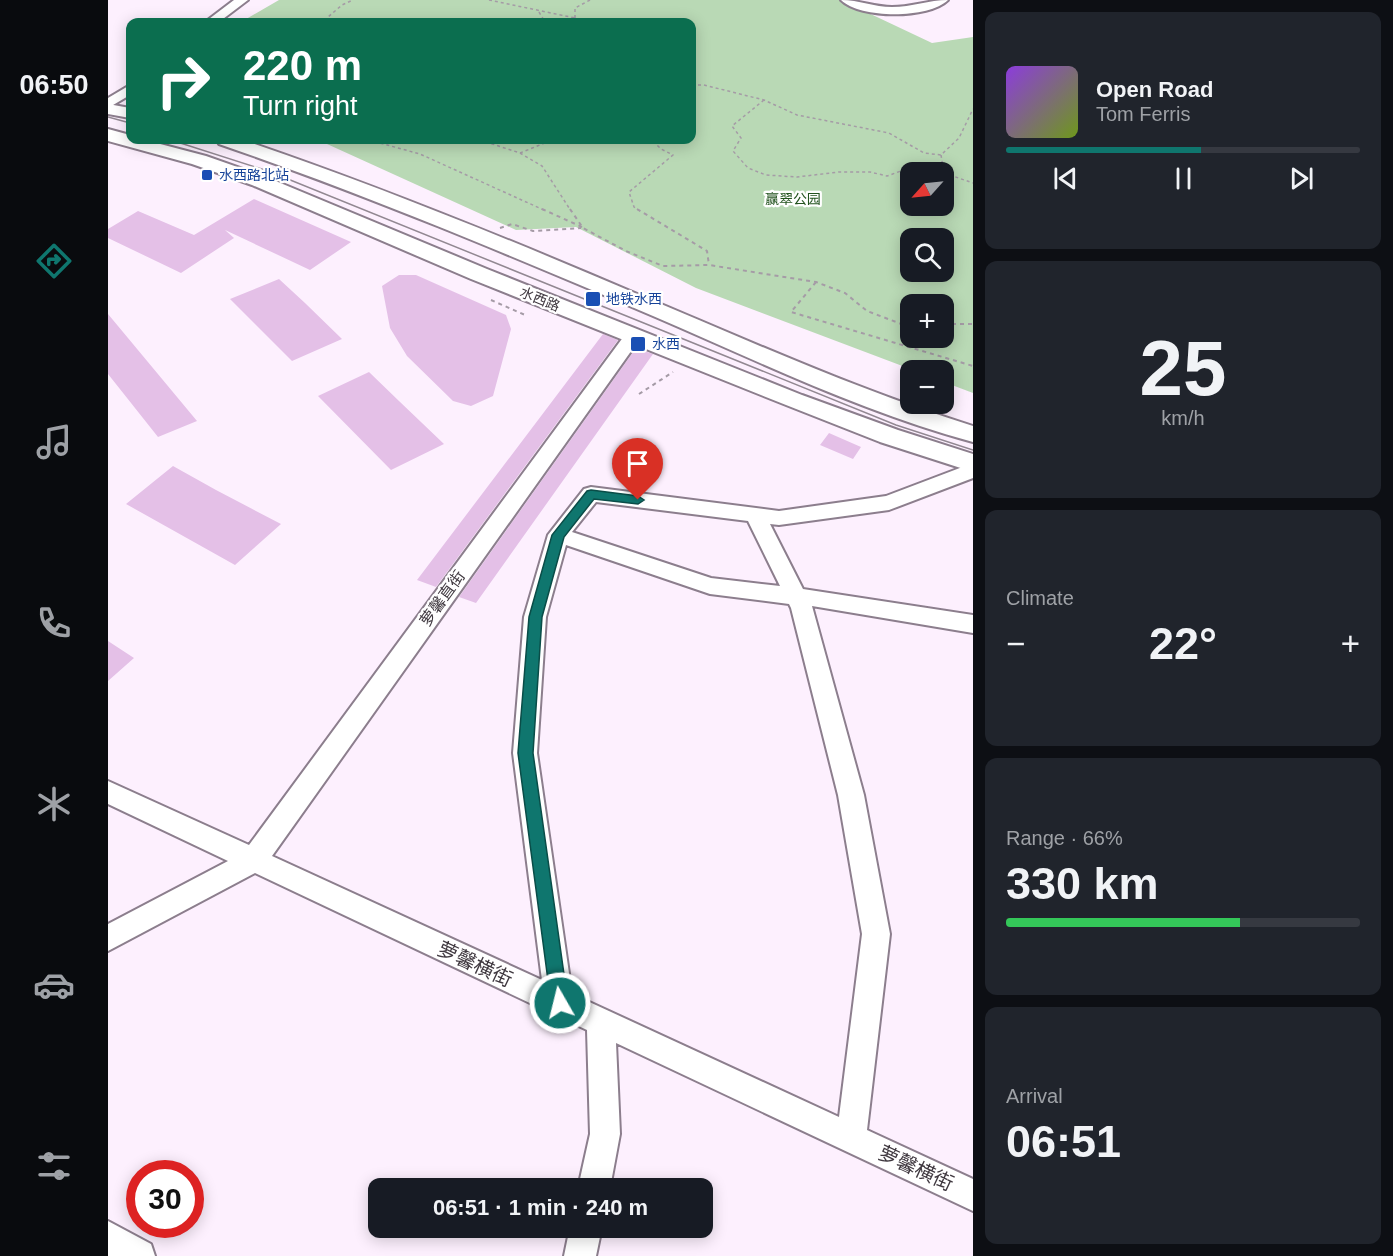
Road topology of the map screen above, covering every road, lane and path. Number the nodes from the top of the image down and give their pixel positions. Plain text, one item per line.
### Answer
1 (230, 0) edge
2 (242, 0) edge
3 (353, 0) edge
4 (489, 0) edge
5 (590, 0) edge
6 (847, 0) edge
7 (942, 0) edge
8 (537, 10) junction
9 (205, 18) edge
10 (217, 18) edge
11 (328, 18) edge
12 (544, 18) edge
13 (575, 18) joint
14 (696, 85) edge
15 (126, 94) edge
16 (764, 100) junction
17 (114, 109) edge
18 (973, 109) edge
19 (108, 135) edge
20 (126, 140) edge
21 (141, 144) edge
22 (238, 144) edge
23 (384, 144) edge
24 (492, 144) edge
25 (542, 144) edge
26 (655, 144) edge
27 (520, 153) junction
28 (941, 155) junction
29 (942, 162) edge
30 (900, 171) edge
31 (954, 176) edge
32 (973, 183) edge
33 (499, 228) dead end
34 (583, 228) junction
35 (709, 265) junction
36 (816, 282) junction
37 (491, 300) dead end
38 (527, 313) dead end
39 (900, 323) edge
40 (954, 324) edge
41 (973, 324) edge
42 (633, 336) junction
43 (973, 366) edge
44 (673, 372) dead end
45 (639, 394) dead end
46 (973, 434) edge
47 (973, 463) edge
48 (973, 470) edge
49 (755, 515) junction
50 (558, 535) junction
51 (796, 596) junction
52 (973, 624) edge
53 (108, 792) edge
54 (253, 861) junction
55 (108, 939) edge
56 (560, 1003) junction
57 (601, 1023) junction
58 (851, 1138) junction
59 (596, 1178) edge
60 (973, 1195) edge
61 (108, 1237) edge
62 (584, 1238) edge
63 (139, 1256) edge
64 (580, 1256) edge

1 - 9 street
2 - 10 street
3 - 11 path
4 - 8 path
5 - 13 path
6 - 7 street
8 - 12 path
8 - 13 path
14 - 16 path
15 - 17 street
16 - 28 path
16 - 30 path
18 - 28 path
19 - 20 main road, 水西路
21 - 42 main road, 水西路
22 - 46 main road
23 - 34 path
24 - 27 path
25 - 27 path
26 - 35 path
27 - 34 path
28 - 29 path
31 - 32 path
33 - 34 path
34 - 35 path
35 - 36 path
36 - 39 path
36 - 43 path
37 - 38 path
40 - 41 path
42 - 47 main road, 水西路
42 - 54 street, 萝馨直街
44 - 45 path
48 - 49 street
49 - 50 street
49 - 51 street
50 - 51 street
50 - 56 street
51 - 52 street
51 - 58 street
53 - 54 street, 萝馨横街
54 - 55 street
54 - 56 street, 萝馨横街
56 - 57 street, 萝馨横街
57 - 58 street, 萝馨横街
57 - 59 street
58 - 60 street, 萝馨横街
61 - 63 street
62 - 64 street

